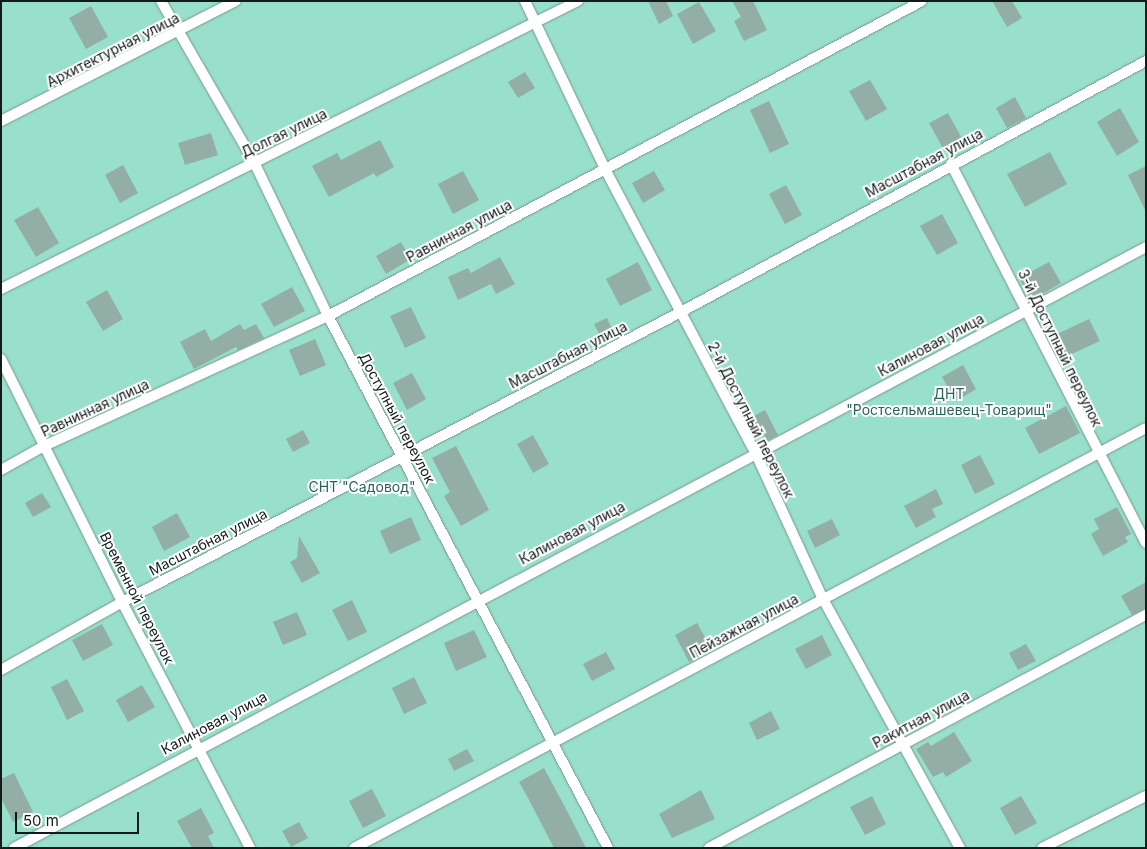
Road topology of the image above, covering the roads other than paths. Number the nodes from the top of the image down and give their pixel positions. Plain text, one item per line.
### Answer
1 (161, 1) edge
2 (236, 1) edge
3 (525, 1) edge
4 (578, 1) edge
5 (922, 1) edge
6 (537, 23) junction
7 (180, 32) junction
8 (1146, 61) edge
9 (1, 122) edge
10 (254, 162) junction
11 (950, 164) junction
12 (605, 169) junction
13 (1146, 247) edge
14 (1, 289) edge
15 (1027, 310) junction
16 (679, 313) junction
17 (328, 316) junction
18 (1, 359) edge
19 (1146, 428) edge
20 (46, 445) junction
21 (755, 452) junction
22 (1097, 453) junction
23 (402, 457) junction
24 (1, 470) edge
25 (1146, 543) edge
26 (477, 599) junction
27 (823, 599) junction
28 (122, 602) junction
29 (1146, 615) edge
30 (1, 670) edge
31 (551, 744) junction
32 (903, 744) junction
33 (199, 746) junction
34 (1146, 796) edge
35 (14, 848) edge
36 (250, 848) edge
37 (354, 848) edge
38 (608, 848) edge
39 (709, 848) edge
40 (960, 848) edge
41 (1042, 848) edge

1 - 7 lane, Доступный переулок
2 - 7 lane, Архитектурная улица
3 - 6 lane, 2-й Доступный переулок
4 - 6 lane, Долгая улица
5 - 12 lane, Равнинная улица
6 - 10 lane, Долгая улица
6 - 12 lane, 2-й Доступный переулок
7 - 9 lane, Архитектурная улица
7 - 10 lane, Доступный переулок
8 - 11 lane, Масштабная улица
10 - 14 lane, Долгая улица
10 - 17 lane, Доступный переулок
11 - 15 lane, 3-й Доступный переулок
11 - 16 lane, Масштабная улица
12 - 16 lane, 2-й Доступный переулок
12 - 17 lane, Равнинная улица
13 - 15 lane, Калиновая улица
15 - 21 lane, Калиновая улица
15 - 22 lane, 3-й Доступный переулок
16 - 21 lane, 2-й Доступный переулок
16 - 23 lane, Масштабная улица
17 - 20 lane, Равнинная улица
17 - 23 lane, Доступный переулок
18 - 20 lane, Временной переулок
19 - 22 lane, Пейзажная улица
20 - 24 lane, Равнинная улица
20 - 28 lane, Временной переулок
21 - 26 lane, Калиновая улица
21 - 27 lane, 2-й Доступный переулок
22 - 25 lane, 3-й Доступный переулок
22 - 27 lane, Пейзажная улица
23 - 26 lane, Доступный переулок
23 - 28 lane, Масштабная улица
26 - 31 lane, Доступный переулок
26 - 33 lane, Калиновая улица
27 - 31 lane, Пейзажная улица
27 - 32 lane, 2-й Доступный переулок
28 - 30 lane, Масштабная улица
28 - 33 lane, Временной переулок
29 - 32 lane, Ракитная улица
31 - 37 lane, Пейзажная улица
31 - 38 lane, Доступный переулок
32 - 39 lane, Ракитная улица
32 - 40 lane, 2-й Доступный переулок
33 - 35 lane, Калиновая улица
33 - 36 lane, Временной переулок
34 - 41 lane

